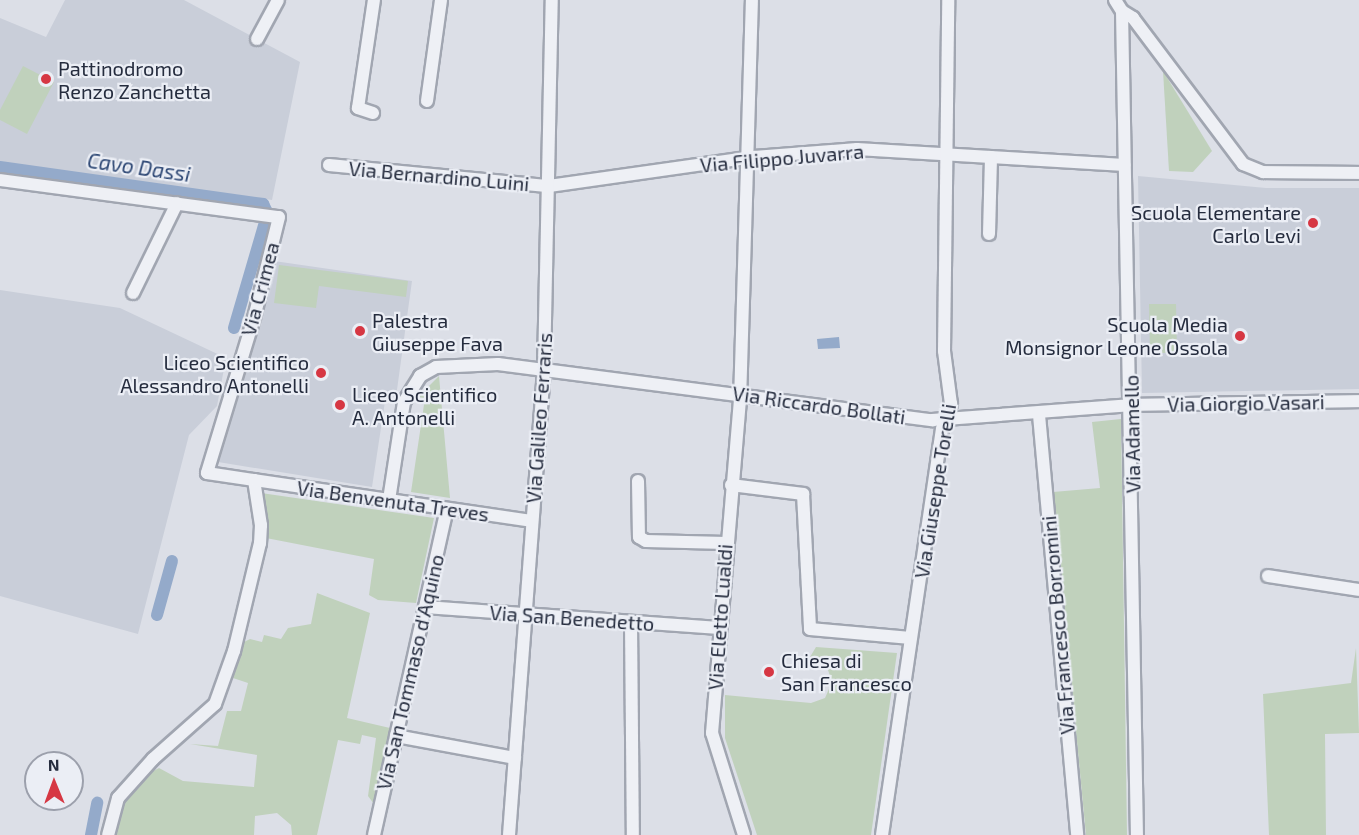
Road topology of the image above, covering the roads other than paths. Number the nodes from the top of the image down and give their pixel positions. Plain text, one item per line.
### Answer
1 (278, 0) edge
2 (374, 0) edge
3 (441, 0) edge
4 (552, 0) edge
5 (752, 0) edge
6 (948, 0) edge
7 (1119, 5) edge
8 (257, 39) dead end
9 (427, 102) dead end
10 (373, 113) dead end
11 (945, 154) junction
12 (992, 157) junction
13 (746, 158) junction
14 (329, 165) dead end
15 (1125, 165) junction
16 (1359, 173) edge
17 (0, 180) edge
18 (549, 186) junction
19 (177, 203) junction
20 (989, 234) dead end
21 (133, 293) dead end
22 (544, 369) junction
23 (739, 394) junction
24 (1359, 401) edge
25 (1132, 405) junction
26 (1039, 415) junction
27 (947, 419) junction
28 (254, 480) junction
29 (638, 481) dead end
30 (731, 485) junction
31 (389, 500) junction
32 (447, 509) junction
33 (532, 521) junction
34 (726, 543) junction
35 (1268, 576) dead end
36 (1359, 590) edge
37 (425, 607) junction
38 (526, 616) junction
39 (631, 622) junction
40 (719, 628) junction
41 (911, 638) junction
42 (396, 736) junction
43 (515, 758) junction
44 (108, 835) edge
45 (374, 835) edge
46 (509, 835) edge
47 (633, 835) edge
48 (744, 835) edge
49 (882, 835) edge
50 (1077, 835) edge
51 (1137, 835) edge

1 - 8 street
2 - 10 street
3 - 9 street
4 - 18 street, Via Galileo Ferraris
5 - 13 street, Via Eletto Lualdi
6 - 11 street, Via Giuseppe Torelli
7 - 15 street, Via Adamello
7 - 16 street
11 - 12 street, Via Filippo Juvarra
11 - 13 street, Via Filippo Juvarra
11 - 27 street, Via Giuseppe Torelli
12 - 15 street, Via Filippo Juvarra
12 - 20 street
13 - 18 street, Via Filippo Juvarra
13 - 23 street, Via Eletto Lualdi
14 - 18 street, Via Bernardino Luini
15 - 25 street, Via Adamello
17 - 19 street, Via Crimea
18 - 22 street, Via Galileo Ferraris
19 - 21 street
19 - 28 street, Via Crimea
22 - 23 street, Via Riccardo Bollati
22 - 31 street, Via Riccardo Bollati
22 - 33 street, Via Galileo Ferraris
23 - 27 street, Via Riccardo Bollati
23 - 30 street, Via Eletto Lualdi
24 - 25 street, Via Giorgio Vasari
25 - 26 street, Via Riccardo Bollati
25 - 51 street, Via Adamello
26 - 27 street, Via Riccardo Bollati
26 - 50 street, Via Francesco Borromini
27 - 41 street, Via Giuseppe Torelli
28 - 31 street, Via Benvenuta Treves
28 - 44 street
29 - 34 street
30 - 34 street, Via Eletto Lualdi
30 - 41 street
31 - 32 street, Via Benvenuta Treves
32 - 33 street, Via Benvenuta Treves
32 - 37 street, Via San Tommaso d'Aquino
33 - 38 street, Via Galileo Ferraris
34 - 40 street, Via Eletto Lualdi
35 - 36 street
37 - 38 street, Via San Benedetto
37 - 42 street, Via San Tommaso d'Aquino
38 - 39 street, Via San Benedetto
38 - 43 street, Via Galileo Ferraris
39 - 40 street, Via San Benedetto
39 - 47 street
40 - 48 street, Via Eletto Lualdi
41 - 49 street, Via Giuseppe Torelli
42 - 43 street
42 - 45 street, Via San Tommaso d'Aquino
43 - 46 street, Via Galileo Ferraris

